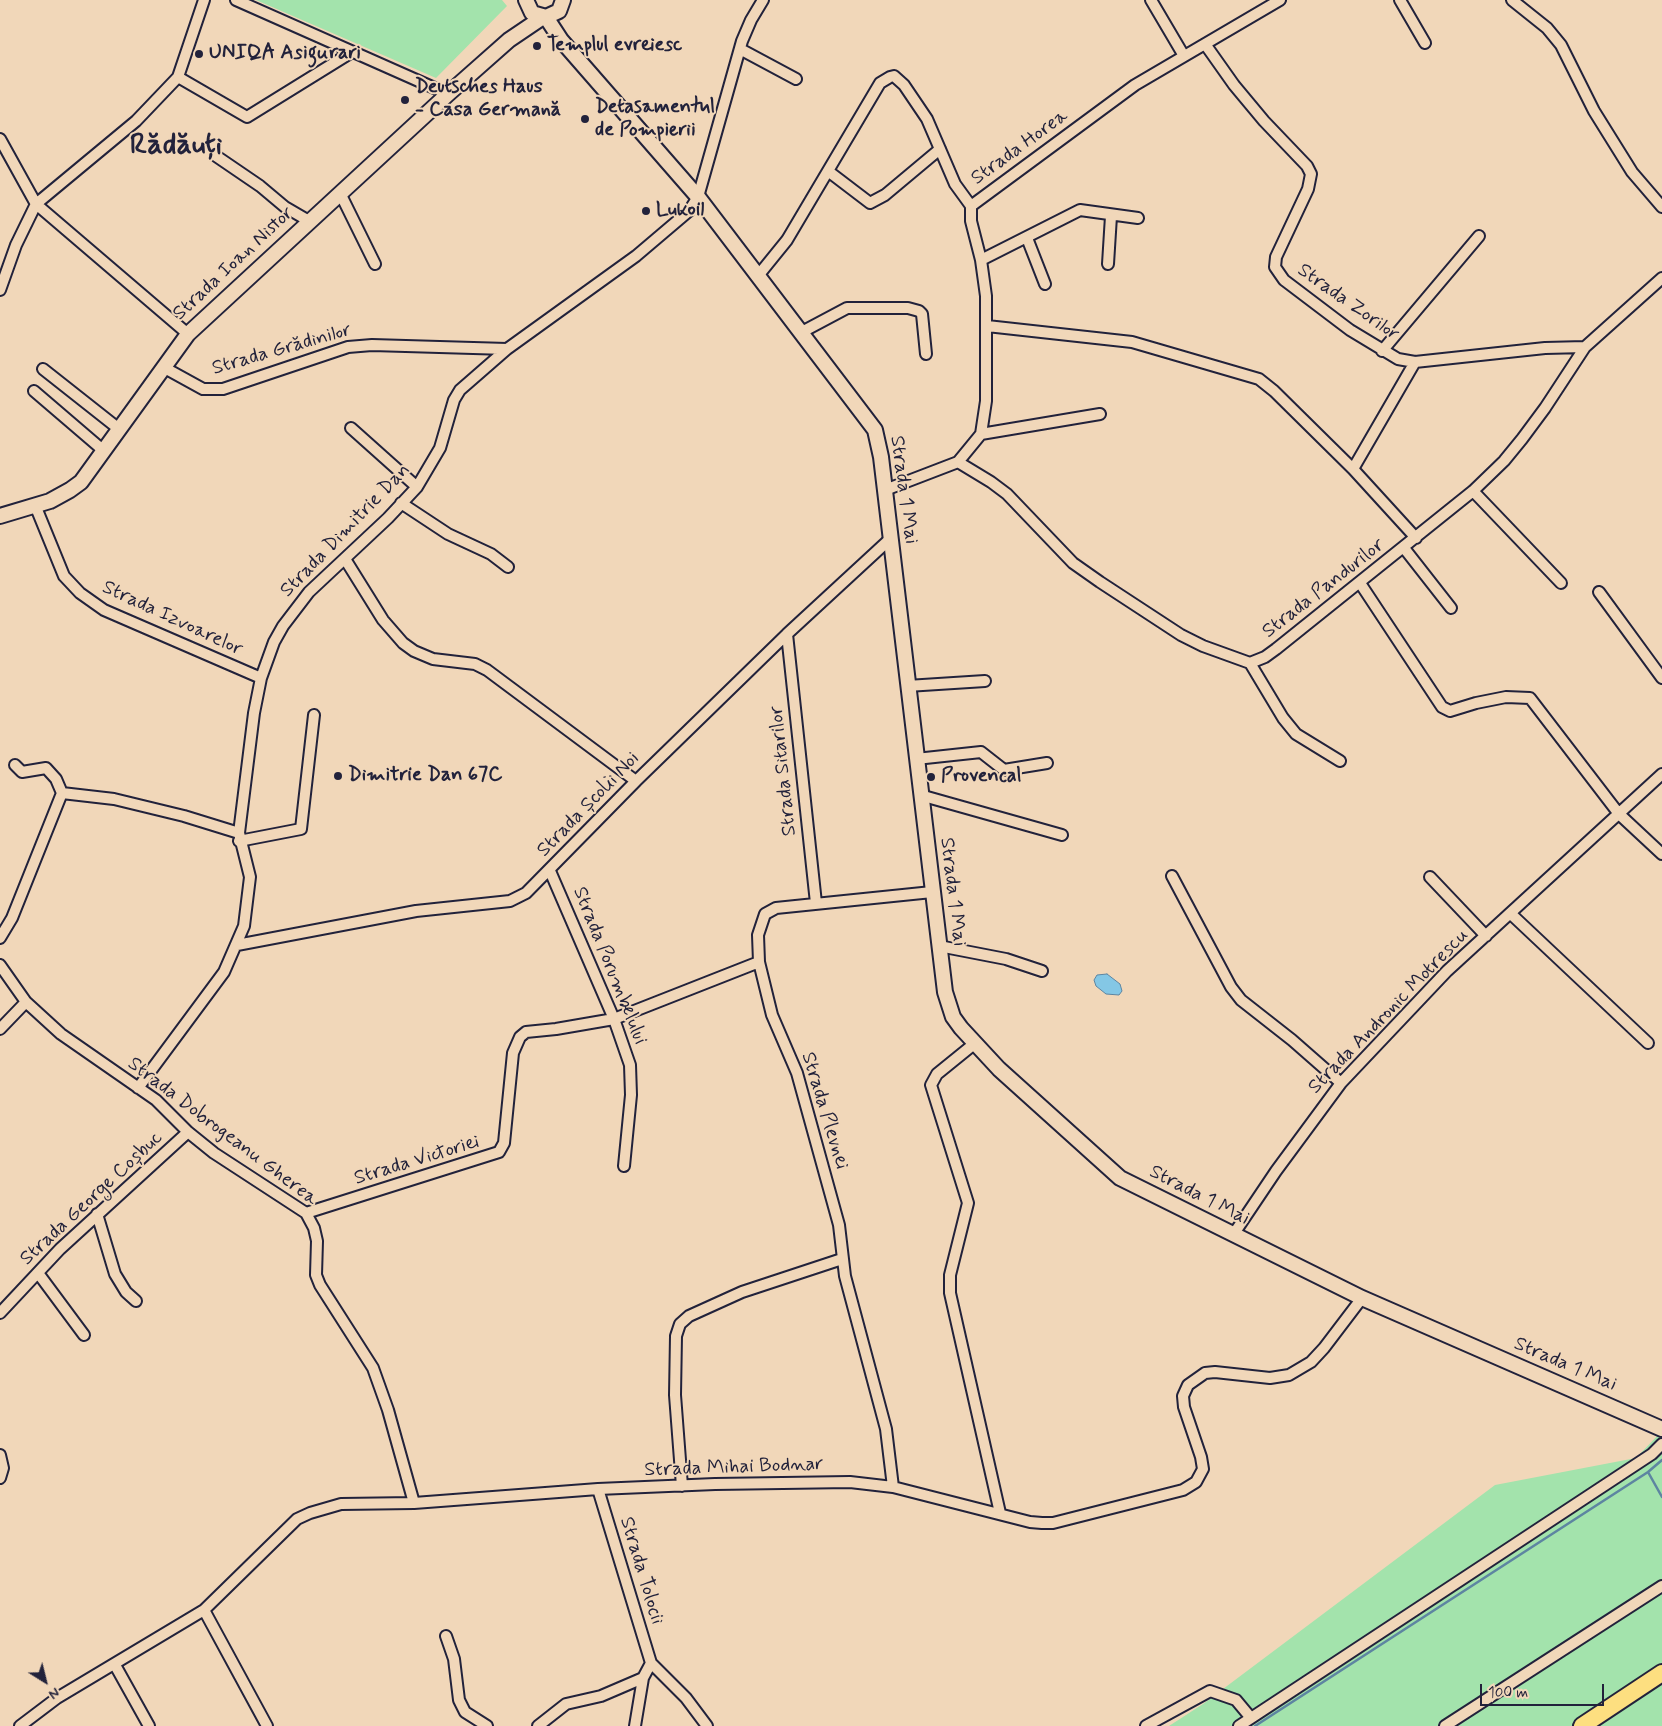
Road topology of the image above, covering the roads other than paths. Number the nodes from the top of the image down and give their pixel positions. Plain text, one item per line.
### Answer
1 (204, 0) edge
2 (236, 0) edge
3 (763, 0) edge
4 (1151, 0) edge
5 (1280, 0) edge
6 (1400, 0) edge
7 (1512, 0) edge
8 (526, 3) edge
9 (561, 5) edge
10 (544, 17) junction
11 (509, 40) junction
12 (1425, 43) dead end
13 (1205, 44) junction
14 (740, 49) junction
15 (573, 51) junction
16 (352, 52) junction
17 (1184, 56) junction
18 (178, 77) junction
19 (796, 79) dead end
20 (448, 94) junction
21 (1, 145) edge
22 (940, 150) junction
23 (216, 156) dead end
24 (828, 171) junction
25 (340, 193) junction
26 (698, 197) junction
27 (36, 204) junction
28 (971, 206) junction
29 (1662, 208) edge
30 (1111, 216) junction
31 (1138, 218) dead end
32 (309, 221) junction
33 (1479, 236) dead end
34 (1027, 238) junction
35 (981, 260) junction
36 (375, 264) dead end
37 (1108, 264) dead end
38 (758, 277) junction
39 (1662, 278) edge
40 (1044, 284) dead end
41 (0, 290) edge
42 (987, 326) junction
43 (800, 333) junction
44 (188, 334) junction
45 (1585, 347) junction
46 (507, 349) junction
47 (1382, 351) junction
48 (926, 354) dead end
49 (1415, 362) junction
50 (163, 367) junction
51 (43, 369) dead end
52 (34, 391) dead end
53 (1100, 414) dead end
54 (351, 428) dead end
55 (119, 430) junction
56 (981, 434) junction
57 (104, 451) junction
58 (958, 462) junction
59 (1353, 469) junction
60 (417, 487) junction
61 (885, 490) junction
62 (1473, 492) junction
63 (401, 503) junction
64 (35, 505) junction
65 (0, 516) edge
66 (1416, 538) junction
67 (890, 539) junction
68 (1404, 548) junction
69 (345, 559) junction
70 (508, 567) dead end
71 (1360, 583) junction
72 (1560, 583) dead end
73 (1599, 592) dead end
74 (1451, 608) dead end
75 (786, 634) junction
76 (1250, 663) junction
77 (261, 678) junction
78 (1662, 678) edge
79 (985, 682) dead end
80 (907, 686) junction
81 (314, 715) dead end
82 (916, 758) junction
83 (1340, 761) dead end
84 (1047, 763) dead end
85 (16, 765) dead end
86 (1662, 774) edge
87 (636, 781) junction
88 (62, 793) junction
89 (920, 795) junction
90 (1619, 814) junction
91 (1062, 836) dead end
92 (239, 837) junction
93 (1662, 854) edge
94 (550, 871) junction
95 (1172, 876) dead end
96 (1430, 877) dead end
97 (932, 892) junction
98 (816, 903) junction
99 (1511, 914) junction
100 (1486, 936) junction
101 (0, 938) edge
102 (237, 946) junction
103 (939, 946) junction
104 (759, 962) junction
105 (0, 965) edge
106 (1042, 971) dead end
107 (26, 1002) junction
108 (614, 1019) junction
109 (0, 1029) edge
110 (1648, 1043) dead end
111 (974, 1044) junction
112 (1340, 1083) junction
113 (138, 1088) junction
114 (188, 1132) junction
115 (624, 1166) dead end
116 (98, 1214) junction
117 (306, 1214) junction
118 (1233, 1236) junction
119 (842, 1259) junction
120 (38, 1273) junction
121 (1362, 1298) junction
122 (136, 1301) dead end
123 (0, 1313) edge
124 (84, 1335) dead end
125 (1662, 1428) edge
126 (1662, 1444) edge
127 (0, 1456) edge
128 (0, 1478) edge
129 (682, 1486) junction
130 (893, 1487) junction
131 (598, 1490) junction
132 (414, 1504) junction
133 (1000, 1513) junction
134 (1662, 1586) edge
135 (204, 1610) junction
136 (446, 1636) dead end
137 (651, 1663) junction
138 (115, 1665) junction
139 (1662, 1672) edge
140 (643, 1678) junction
141 (1251, 1718) junction
142 (20, 1726) edge
143 (149, 1726) edge
144 (267, 1726) edge
145 (487, 1726) edge
146 (538, 1726) edge
147 (635, 1726) edge
148 (707, 1726) edge
149 (1146, 1726) edge
150 (1239, 1726) edge
151 (1445, 1726) edge
152 (1582, 1726) edge

1 - 18 street
2 - 16 street
3 - 14 street
4 - 17 street
5 - 13 street, Strada Horea
6 - 12 street
7 - 29 street
8 - 10 main road
8 - 11 main road, Strada Ioan Nistor
9 - 10 main road, Strada Ioan Nistor
9 - 15 main road, Strada 1 Mai
10 - 11 main road, Strada Ioan Nistor
10 - 15 main road, Strada 1 Mai
11 - 20 main road, Strada Ioan Nistor
13 - 17 street, Strada Horea
13 - 47 street, Strada Zorilor
14 - 19 street
14 - 26 street
15 - 26 main road, Strada 1 Mai
16 - 18 street
16 - 20 street
17 - 28 street, Strada Horea
18 - 27 street
20 - 25 main road, Strada Ioan Nistor
21 - 27 street
22 - 24 street
22 - 24 street
22 - 28 street
23 - 32 street
24 - 38 street
25 - 32 main road, Strada Ioan Nistor
25 - 36 street
26 - 38 main road, Strada 1 Mai
26 - 46 street, Strada Dimitrie Dan
27 - 41 street
27 - 44 street
28 - 35 street, Strada Horea
30 - 31 street
30 - 34 street
30 - 37 street
32 - 44 main road, Strada Ioan Nistor
33 - 47 street
34 - 35 street
34 - 40 street
35 - 42 street, Strada Horea
38 - 43 main road, Strada 1 Mai
39 - 45 street, Strada Pandurilor
42 - 56 street, Strada Horea
42 - 59 street
43 - 48 street
43 - 61 main road, Strada 1 Mai
44 - 50 main road, Strada Ioan Nistor
45 - 49 street, Strada Zorilor
45 - 62 street, Strada Pandurilor
46 - 50 street, Strada Grădinilor
46 - 60 street, Strada Dimitrie Dan
47 - 49 street, Strada Zorilor
49 - 59 street
50 - 55 main road, Strada Ioan Nistor
51 - 55 street
52 - 57 street
53 - 56 street
54 - 60 street
55 - 57 main road, Strada Ioan Nistor
56 - 58 street
57 - 64 main road, Strada Ioan Nistor
58 - 61 street
58 - 76 street, Strada Pandurilor
59 - 66 street
60 - 63 street, Strada Dimitrie Dan
61 - 67 main road, Strada 1 Mai
62 - 66 street, Strada Pandurilor
62 - 72 street
63 - 69 street, Strada Dimitrie Dan
63 - 70 street
64 - 65 main road, Strada Ioan Nistor
64 - 77 street, Strada Izvoarelor
66 - 68 street, Strada Pandurilor
67 - 75 street, Strada Școlii Noi
67 - 80 main road, Strada 1 Mai
68 - 71 street, Strada Pandurilor
68 - 74 street
69 - 77 street, Strada Dimitrie Dan
69 - 87 street
71 - 76 street, Strada Pandurilor
71 - 90 street
73 - 78 street
75 - 87 street, Strada Școlii Noi
75 - 98 street, Strada Sitarilor
76 - 83 street
77 - 92 street, Strada Dimitrie Dan
79 - 80 street
80 - 82 main road, Strada 1 Mai
81 - 92 street
82 - 84 street
82 - 89 main road, Strada 1 Mai
85 - 88 street
86 - 90 street, Strada Andronic Motrescu
87 - 94 street, Strada Școlii Noi
88 - 92 street
88 - 101 street
89 - 91 street
89 - 97 main road, Strada 1 Mai
90 - 93 street
90 - 99 street, Strada Andronic Motrescu
92 - 102 street, Strada Dimitrie Dan
94 - 102 street, Strada Școlii Noi
94 - 108 street, Strada Porumbelului
95 - 112 street
96 - 100 street
97 - 98 street, Strada Plevnei
97 - 103 main road, Strada 1 Mai
98 - 104 street, Strada Plevnei
99 - 100 street, Strada Andronic Motrescu
99 - 110 street
100 - 112 street, Strada Andronic Motrescu
102 - 113 street, Strada Dimitrie Dan
103 - 106 street
103 - 111 main road, Strada 1 Mai
104 - 108 street, Strada Victoriei
104 - 119 street, Strada Plevnei
105 - 107 street, Strada Dobrogeanu Gherea
107 - 109 street
107 - 113 street, Strada Dobrogeanu Gherea
108 - 115 street, Strada Porumbelului
108 - 117 street, Strada Victoriei
111 - 118 main road, Strada 1 Mai
111 - 133 street
112 - 118 street, Strada Andronic Motrescu
113 - 114 street, Strada Dobrogeanu Gherea
114 - 116 street, Strada George Coșbuc
114 - 117 street, Strada Dobrogeanu Gherea
116 - 120 street, Strada George Coșbuc
116 - 122 street
117 - 132 street, Strada Dobrogeanu Gherea
118 - 121 main road, Strada 1 Mai
119 - 129 street
119 - 130 street, Strada Plevnei
120 - 123 street, Strada George Coșbuc
120 - 124 street
121 - 125 main road, Strada 1 Mai
121 - 133 street, Strada Mihai Bodnar
126 - 141 street
127 - 128 street
129 - 130 street, Strada Mihai Bodnar
129 - 131 street, Strada Mihai Bodnar
130 - 133 street, Strada Mihai Bodnar
131 - 132 street, Strada Mihai Bodnar
131 - 137 street, Strada Tolocii
132 - 135 street, Strada Mihai Bodnar
134 - 151 street
135 - 138 street, Strada Mihai Bodnar
135 - 144 street
136 - 145 street
137 - 140 street
137 - 148 street, Strada Tolocii
138 - 142 street, Strada Mihai Bodnar
138 - 143 street
139 - 152 main road
140 - 146 street
140 - 147 street
141 - 149 street
141 - 150 street

